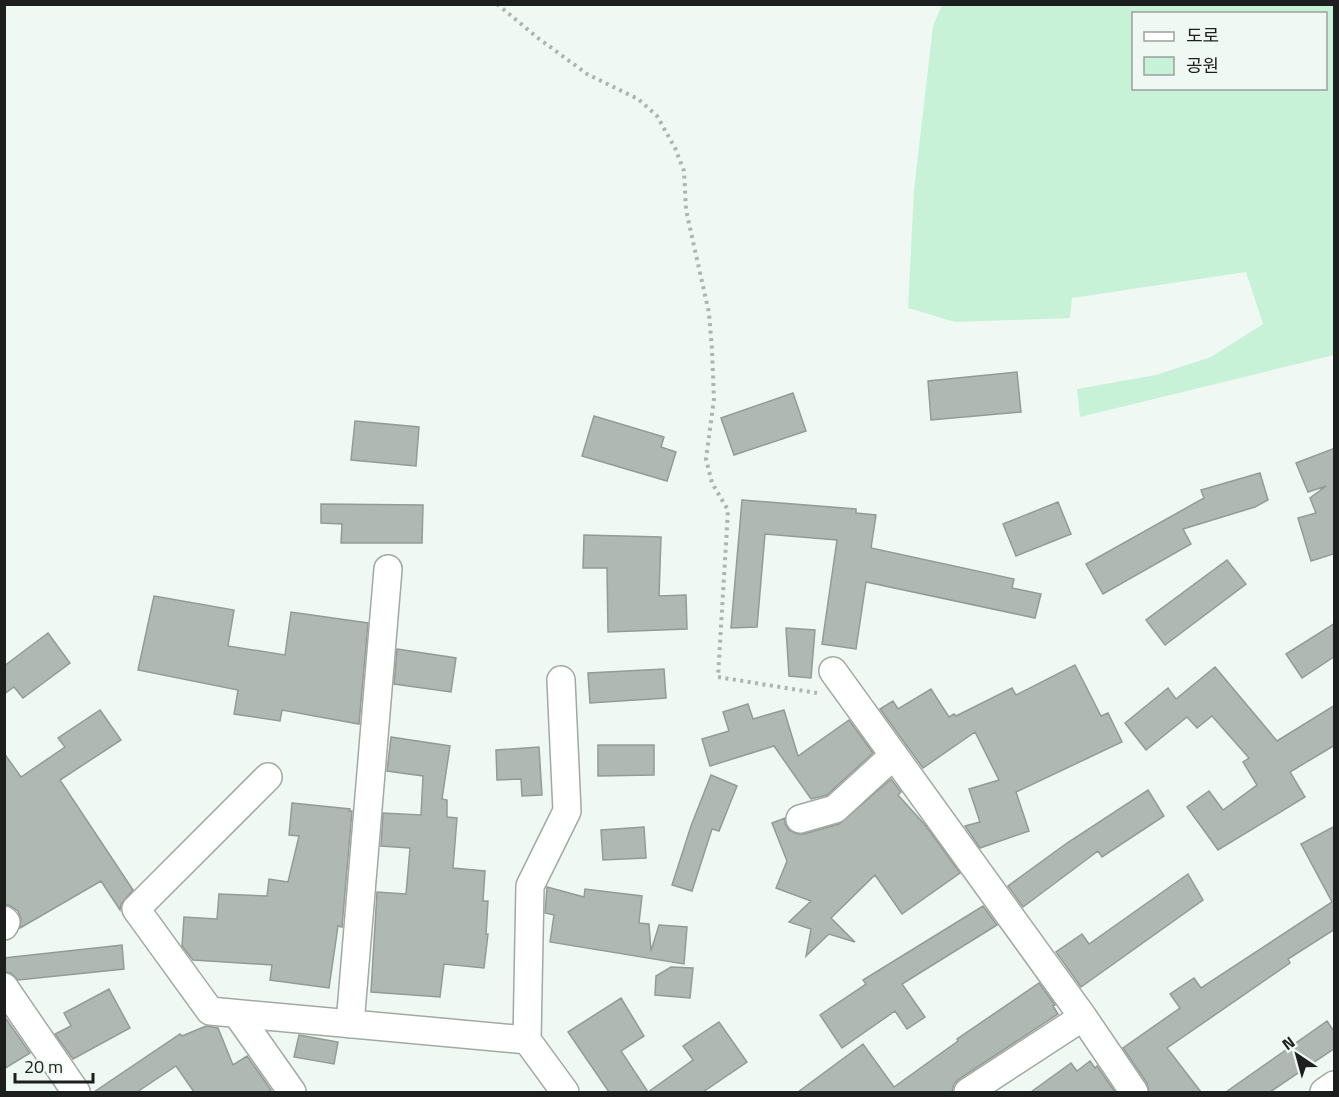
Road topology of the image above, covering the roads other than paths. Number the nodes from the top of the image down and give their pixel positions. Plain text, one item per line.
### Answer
1 (388, 569) dead end
2 (833, 670) dead end
3 (561, 680) dead end
4 (894, 755) junction
5 (268, 777) dead end
6 (800, 819) dead end
7 (4, 920) edge
8 (4, 926) edge
9 (4, 987) edge
10 (237, 1014) junction
11 (1083, 1017) junction
12 (350, 1024) junction
13 (527, 1040) junction
14 (1335, 1085) edge
15 (76, 1092) edge
16 (292, 1092) edge
17 (565, 1092) edge
18 (968, 1092) edge
19 (1134, 1092) edge
20 (1324, 1092) edge

1 - 12 street
2 - 4 street
3 - 13 street
4 - 6 street
4 - 11 street
5 - 10 street
7 - 8 street
9 - 15 street
10 - 12 street
10 - 16 street
11 - 18 street
11 - 19 street
12 - 13 street
13 - 17 street
14 - 20 street

